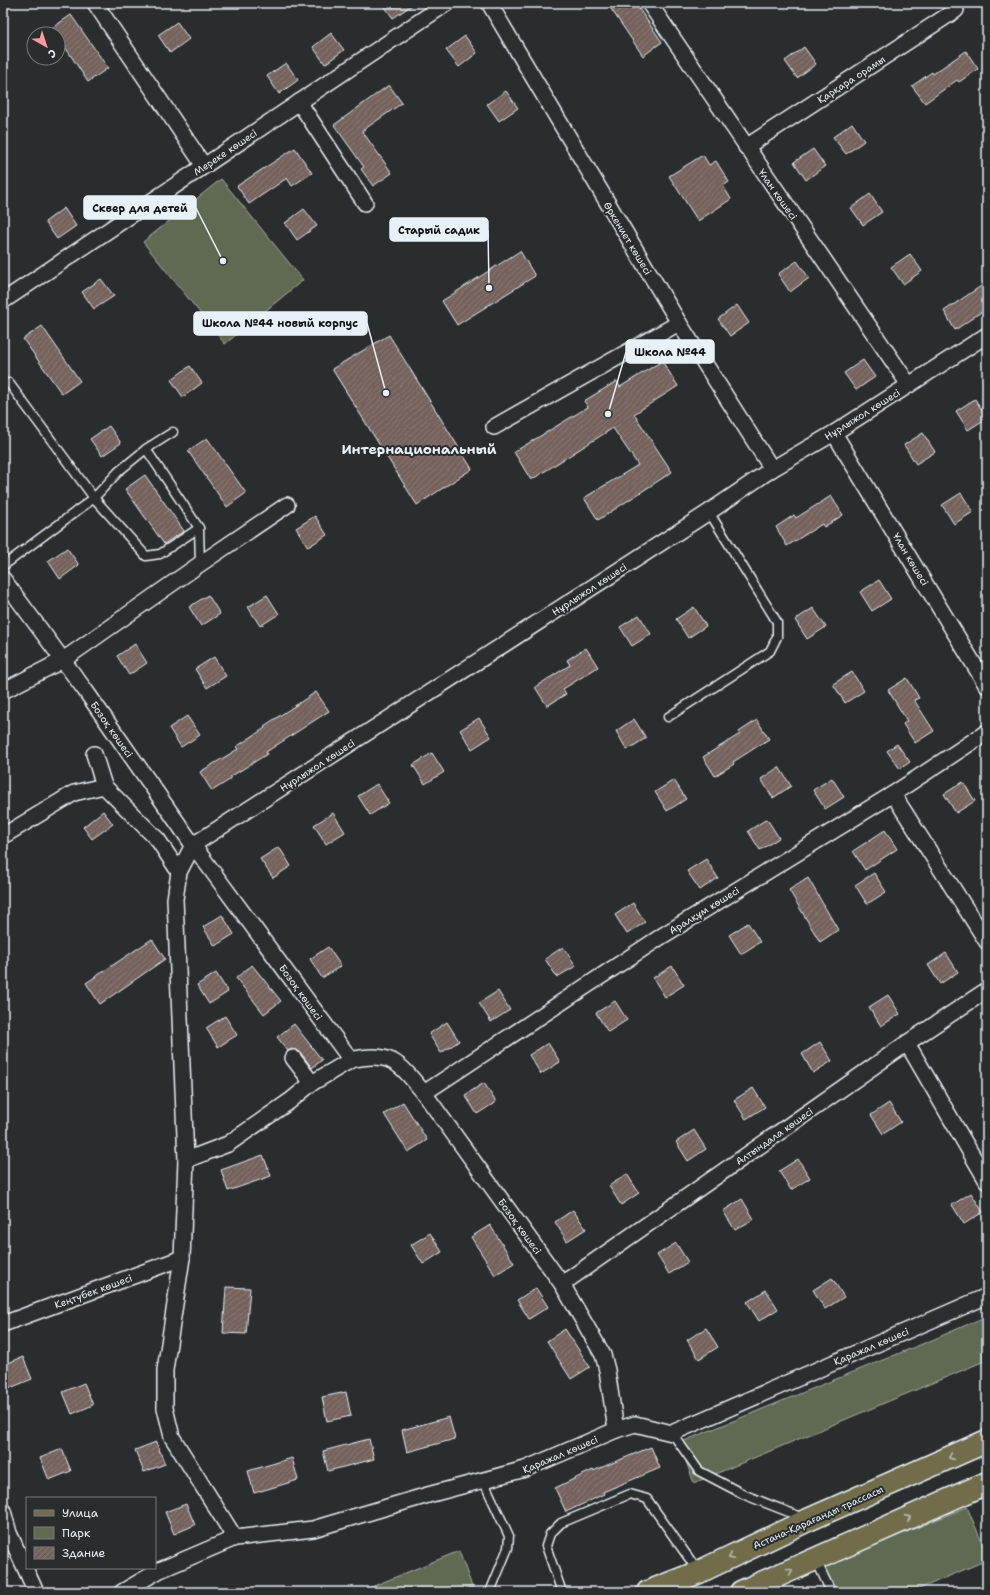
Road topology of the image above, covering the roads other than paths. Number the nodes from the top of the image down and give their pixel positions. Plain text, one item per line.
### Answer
1 (95, 3) edge
2 (447, 3) edge
3 (489, 3) edge
4 (649, 3) edge
5 (956, 10) dead end
6 (300, 102) junction
7 (746, 147) junction
8 (204, 166) junction
9 (365, 203) dead end
10 (3, 301) edge
11 (679, 323) junction
12 (987, 335) edge
13 (9, 383) dead end
14 (909, 384) junction
15 (494, 427) dead end
16 (173, 432) dead end
17 (834, 433) junction
18 (146, 449) junction
19 (772, 469) junction
20 (94, 498) junction
21 (287, 506) dead end
22 (709, 512) junction
23 (199, 528) junction
24 (200, 564) junction
25 (3, 566) edge
26 (3, 579) edge
27 (63, 660) junction
28 (987, 686) edge
29 (3, 691) edge
30 (668, 717) dead end
31 (987, 732) edge
32 (94, 754) dead end
33 (104, 786) junction
34 (893, 794) junction
35 (3, 836) edge
36 (193, 845) junction
37 (179, 872) junction
38 (987, 942) edge
39 (987, 990) edge
40 (907, 1043) junction
41 (294, 1058) dead end
42 (351, 1060) junction
43 (312, 1083) junction
44 (424, 1093) junction
45 (186, 1160) junction
46 (987, 1180) edge
47 (182, 1258) junction
48 (562, 1284) junction
49 (987, 1296) edge
50 (3, 1324) edge
51 (616, 1430) junction
52 (672, 1433) junction
53 (987, 1441) edge
54 (483, 1480) junction
55 (987, 1483) edge
56 (3, 1511) edge
57 (808, 1520) junction
58 (235, 1538) junction
59 (816, 1559) junction
60 (699, 1572) junction
61 (764, 1587) edge
62 (36, 1592) edge
63 (122, 1592) edge
64 (490, 1592) edge
65 (562, 1592) edge
66 (648, 1592) edge
67 (741, 1592) edge
68 (831, 1592) edge

1 - 8 street
2 - 6 street, Мереке көшесі
3 - 11 street, Өркениет көшесі
4 - 7 street, Ұлан көшесі
5 - 7 street, Қарқара орамы
6 - 8 street, Мереке көшесі
6 - 9 street
7 - 14 street, Ұлан көшесі
8 - 10 street, Мереке көшесі
11 - 15 street
11 - 19 street, Өркениет көшесі
12 - 14 street, Нұрлыжол көшесі
13 - 20 lane
14 - 17 street, Нұрлыжол көшесі
16 - 18 lane
17 - 19 street, Нұрлыжол көшесі
17 - 28 street, Ұлан көшесі
18 - 20 lane
18 - 23 lane
19 - 22 street, Нұрлыжол көшесі
20 - 23 lane
20 - 25 lane
21 - 24 street
22 - 30 lane
22 - 36 street, Нұрлыжол көшесі
23 - 24 lane
24 - 27 street
26 - 27 street, Бозоқ көшесі
27 - 29 street
27 - 36 street, Бозоқ көшесі
31 - 34 street, Аралқұм көшесі
32 - 33 street
33 - 35 street
33 - 37 street
34 - 38 street
34 - 44 street, Аралқұм көшесі
36 - 37 street
36 - 42 street, Бозоқ көшесі
37 - 45 street
39 - 40 street, Алтындала көшесі
40 - 46 street
40 - 48 street, Алтындала көшесі
41 - 43 street
42 - 43 street
42 - 44 street, Бозоқ көшесі
43 - 45 street
44 - 48 street, Бозоқ көшесі
45 - 47 street
47 - 50 street, Кеңтүбек көшесі
47 - 58 street
48 - 51 street, Бозоқ көшесі
49 - 52 street, Қаражал көшесі
51 - 52 street, Қаражал көшесі
51 - 54 street, Қаражал көшесі
52 - 57 lane
53 -> 57 main road, Астана-Қарағанды трассасы
54 - 58 street, Қаражал көшесі
54 - 64 lane
59 -> 55 main road
56 - 62 street
57 -> 60 main road, Астана-Қарағанды трассасы
58 - 63 street, Қаражал көшесі
61 -> 59 main road
59 - 68 lane
60 - 65 lane
60 - 66 main road, Астана-Қарағанды трассасы
61 - 67 main road

